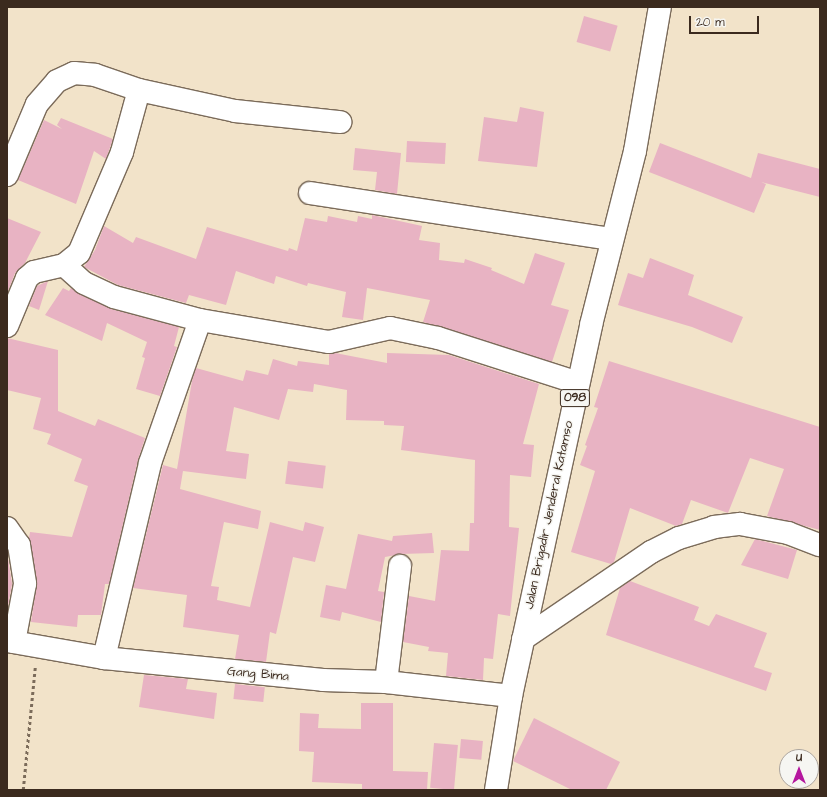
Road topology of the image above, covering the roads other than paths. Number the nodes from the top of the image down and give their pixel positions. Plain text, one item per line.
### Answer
1 (660, 7) edge
2 (139, 90) junction
3 (340, 122) dead end
4 (7, 175) edge
5 (310, 193) dead end
6 (610, 239) junction
7 (64, 265) junction
8 (200, 320) junction
9 (7, 326) edge
10 (578, 383) junction
11 (7, 528) edge
12 (820, 545) edge
13 (400, 566) dead end
14 (522, 639) junction
15 (11, 642) edge
16 (104, 658) junction
17 (386, 682) junction
18 (511, 696) junction
19 (496, 790) edge

1 - 6 street, Jalan Brigadir Jenderal Katamso / 098
2 - 3 street
2 - 4 street
2 - 7 street
5 - 6 street
6 - 10 street, Jalan Brigadir Jenderal Katamso / 098
7 - 8 street
7 - 9 street
8 - 10 street
8 - 16 street
10 - 14 street, Jalan Brigadir Jenderal Katamso / 098
11 - 15 street
12 - 14 street
13 - 17 street
14 - 18 street, Jalan Brigadir Jenderal Katamso / 098
15 - 16 street, Gang Bima
16 - 17 street, Gang Bima
17 - 18 street, Gang Bima
18 - 19 street, Jalan Brigadir Jenderal Katamso / 098

